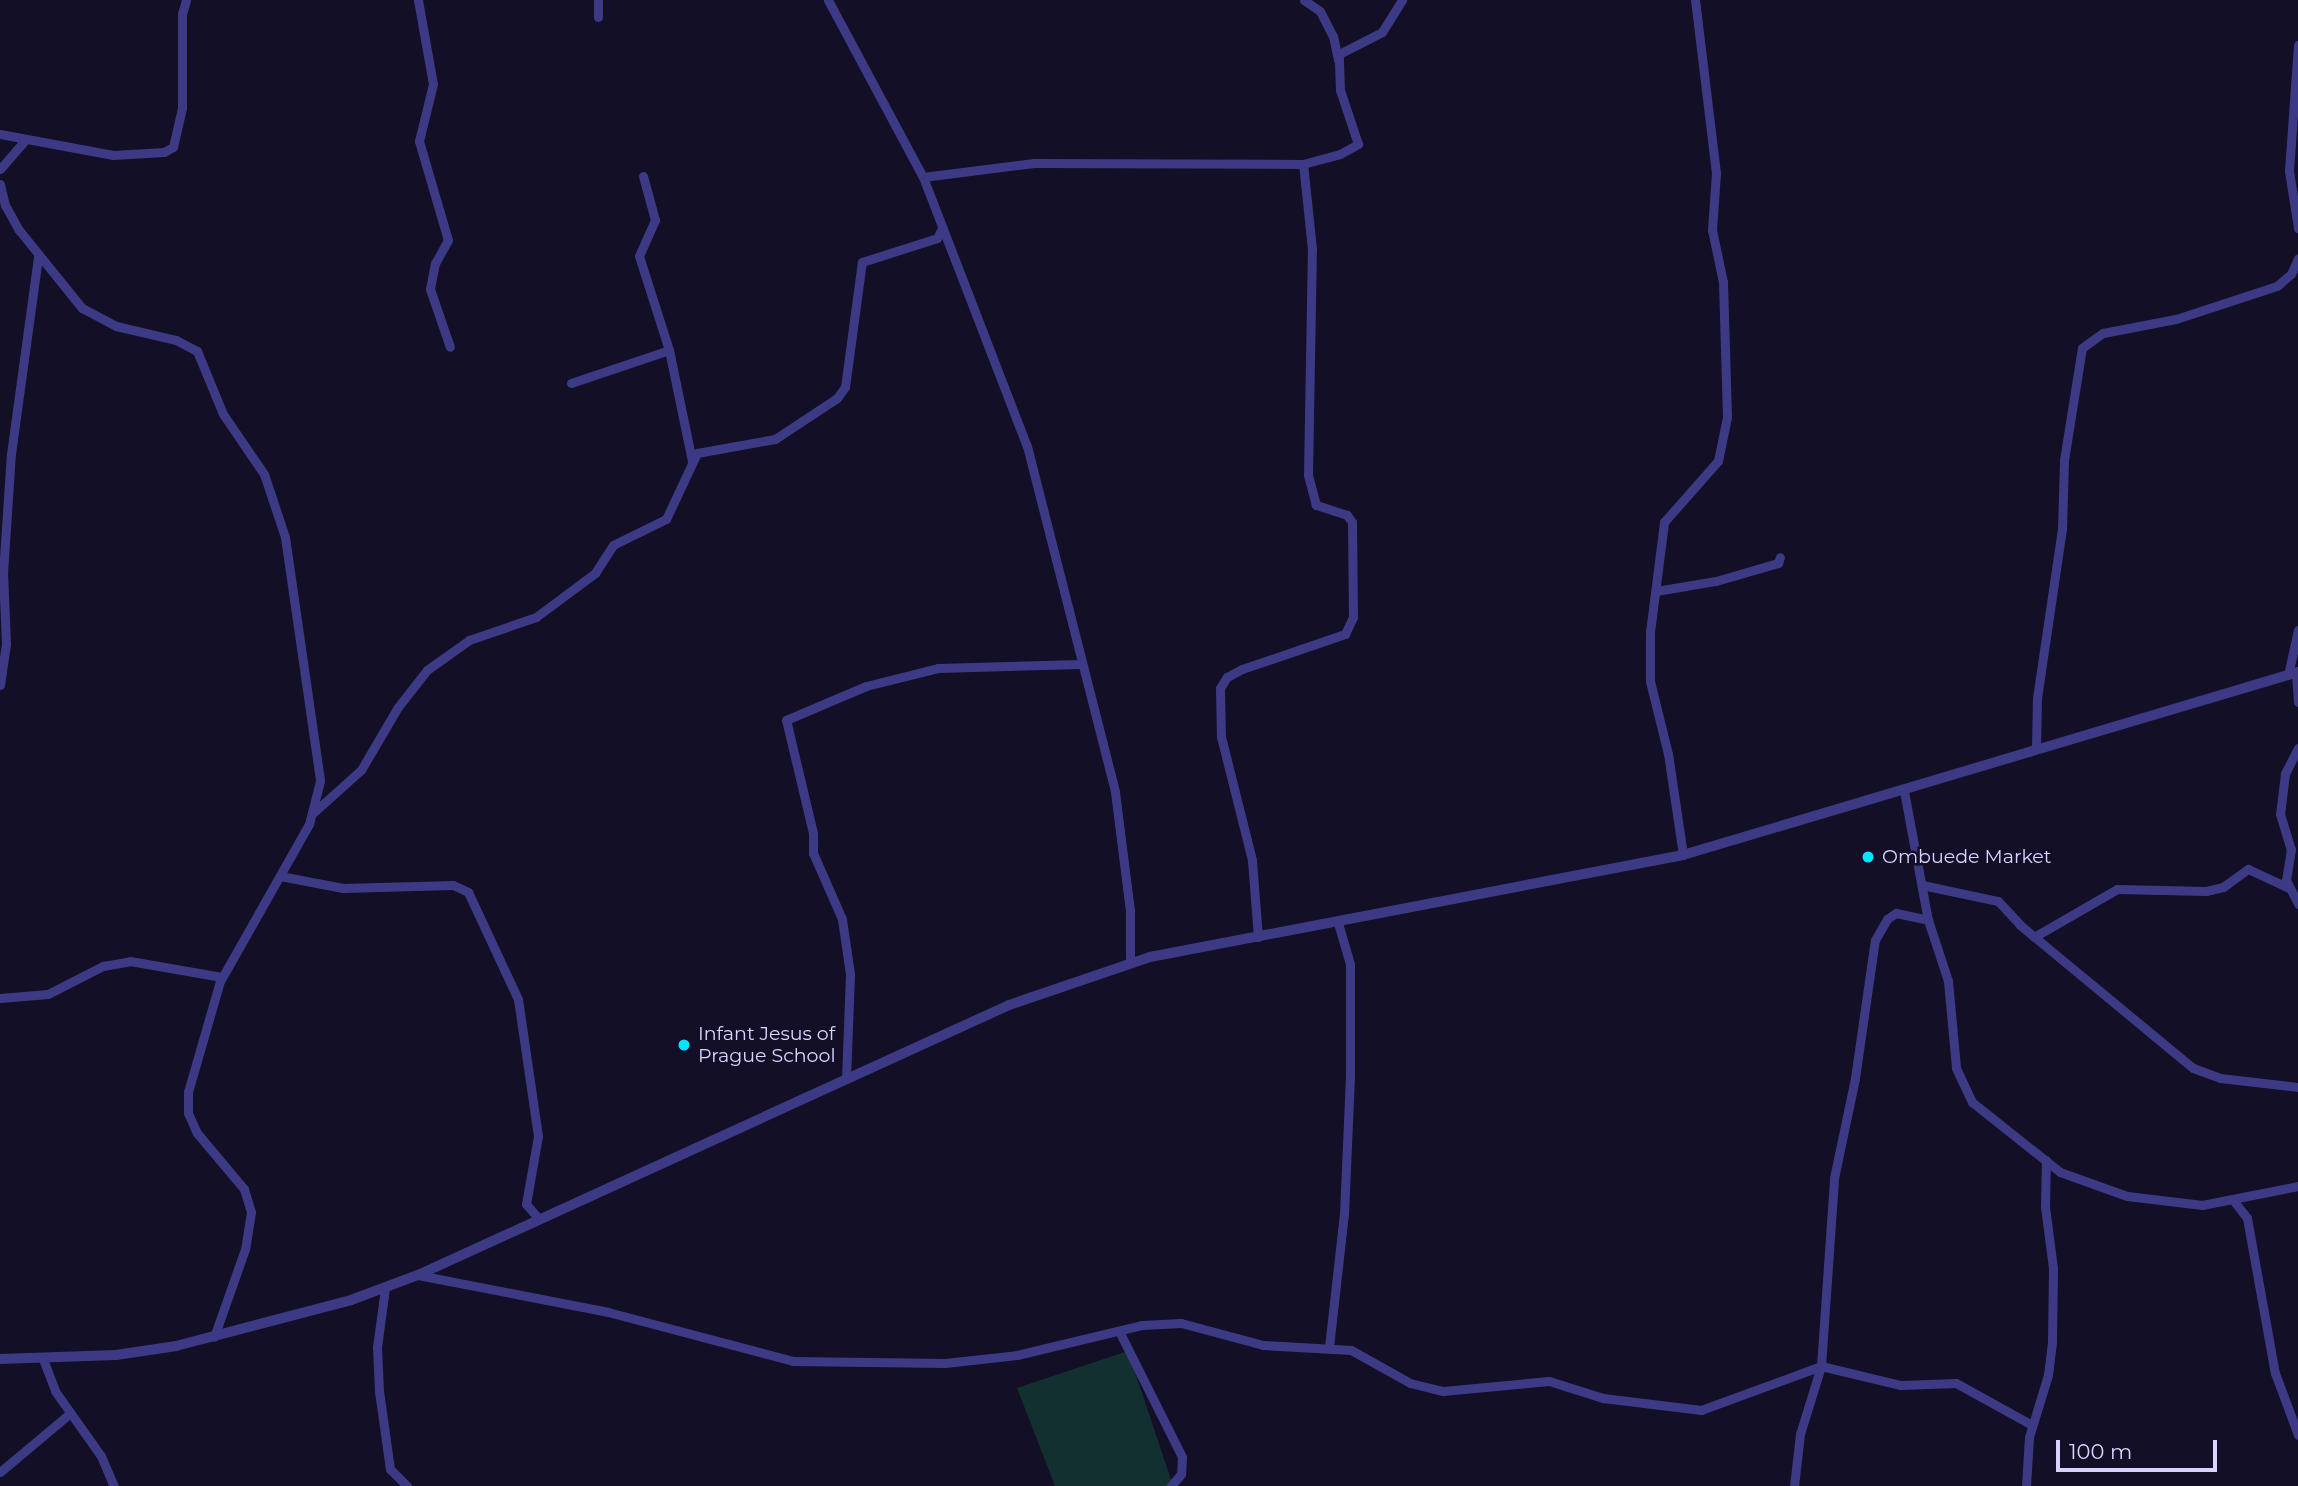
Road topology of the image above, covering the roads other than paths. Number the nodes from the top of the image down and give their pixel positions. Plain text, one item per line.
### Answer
1 (186, 0) edge
2 (418, 0) edge
3 (597, 0) edge
4 (828, 0) edge
5 (1304, 0) edge
6 (1402, 0) edge
7 (1695, 0) edge
8 (598, 17) dead end
9 (2298, 45) edge
10 (1338, 62) junction
11 (0, 134) edge
12 (26, 140) junction
13 (1303, 164) junction
14 (0, 169) edge
15 (643, 176) dead end
16 (923, 177) junction
17 (0, 184) edge
18 (942, 228) junction
19 (2298, 228) edge
20 (38, 256) junction
21 (2298, 258) edge
22 (450, 347) dead end
23 (669, 350) junction
24 (571, 383) dead end
25 (693, 467) junction
26 (1780, 557) dead end
27 (1656, 591) junction
28 (2298, 630) edge
29 (1080, 664) junction
30 (2294, 673) edge
31 (0, 685) edge
32 (2298, 702) edge
33 (2036, 748) junction
34 (2298, 748) edge
35 (1904, 791) junction
36 (313, 813) junction
37 (1683, 855) junction
38 (280, 876) junction
39 (1922, 885) junction
40 (2289, 888) junction
41 (2298, 904) edge
42 (1928, 920) junction
43 (1338, 923) junction
44 (1258, 937) junction
45 (2034, 937) junction
46 (1130, 963) junction
47 (222, 977) junction
48 (0, 998) edge
49 (846, 1079) junction
50 (2298, 1087) edge
51 (2046, 1160) junction
52 (2298, 1186) edge
53 (2226, 1198) junction
54 (539, 1219) junction
55 (418, 1275) junction
56 (385, 1288) junction
57 (1119, 1331) junction
58 (214, 1337) junction
59 (1329, 1347) junction
60 (0, 1359) edge
61 (43, 1359) junction
62 (1821, 1366) junction
63 (69, 1414) junction
64 (2032, 1424) junction
65 (2298, 1435) edge
66 (0, 1472) edge
67 (114, 1486) edge
68 (407, 1486) edge
69 (1171, 1486) edge
70 (1794, 1486) edge
71 (2026, 1486) edge

1 - 12 street
2 - 22 street
3 - 8 street
4 - 16 street
5 - 10 street
6 - 10 street
7 - 27 street
9 - 19 street
10 - 13 street
11 - 12 street
12 - 14 street
13 - 16 street
13 - 44 street
15 - 23 street
16 - 18 street
17 - 20 street
18 - 25 street
18 - 29 street
20 - 31 street
20 - 36 street
21 - 33 street
23 - 24 street
23 - 25 street
25 - 36 street
26 - 27 street
27 - 37 street
28 - 30 street
29 - 46 street
29 - 49 street
30 - 32 street
30 - 33 street
33 - 35 street
34 - 40 street
35 - 37 street
35 - 39 street
36 - 38 street
37 - 43 street
38 - 47 street
38 - 54 street
39 - 42 street
39 - 45 street
40 - 41 street
40 - 45 street
42 - 51 street
42 - 62 street
43 - 44 street
43 - 59 street
44 - 46 street
45 - 50 street
46 - 49 street
47 - 48 street
47 - 58 street
49 - 54 street
51 - 53 street
51 - 64 street
52 - 53 street
53 - 65 street
54 - 55 street
55 - 56 street
55 - 57 street
56 - 58 street
56 - 68 street
57 - 59 street
57 - 69 street
58 - 61 street
59 - 62 street
60 - 61 street
61 - 63 street
62 - 64 street
62 - 70 street
63 - 66 street
63 - 67 street
64 - 71 street

